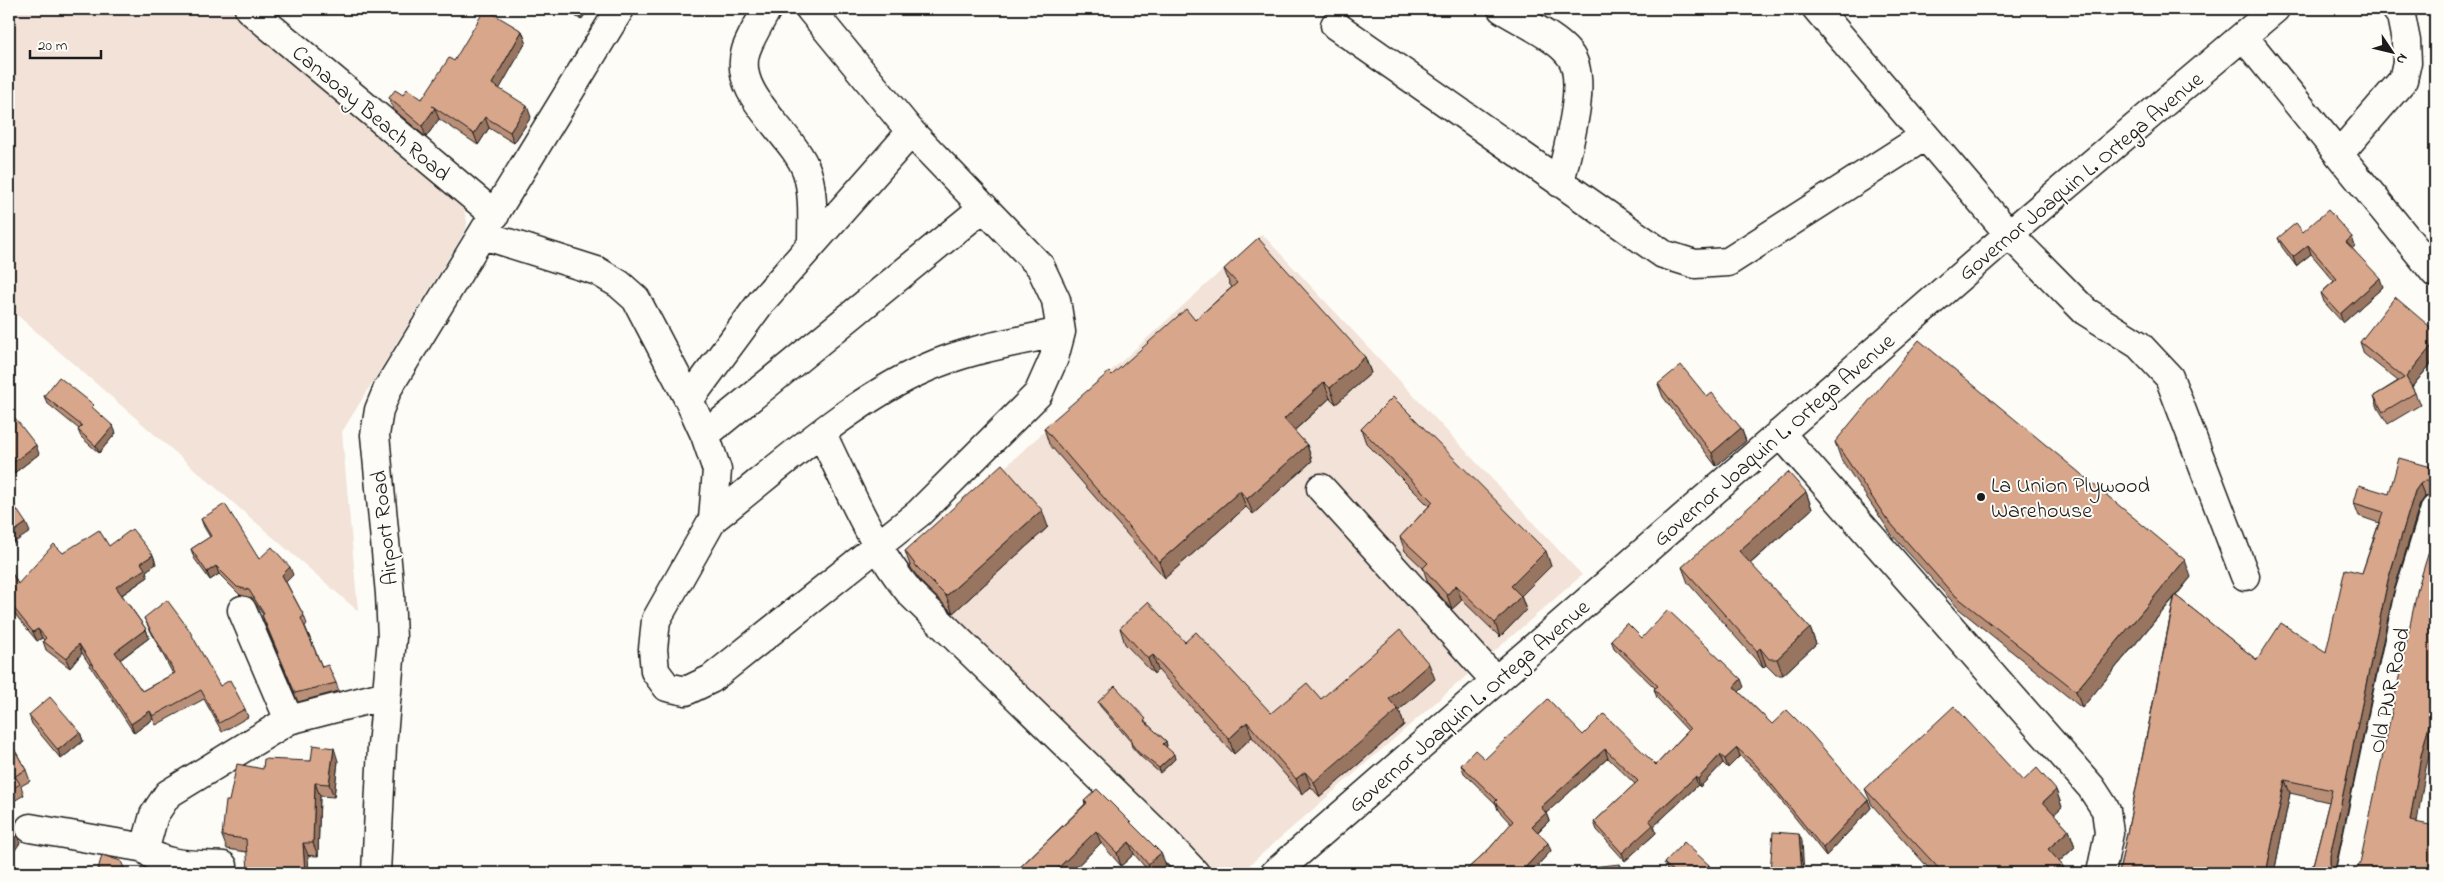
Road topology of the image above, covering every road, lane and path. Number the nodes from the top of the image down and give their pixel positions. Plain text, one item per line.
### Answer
1 (249, 9) edge
2 (620, 9) edge
3 (767, 9) edge
4 (810, 9) edge
5 (1502, 9) edge
6 (1817, 9) edge
7 (2275, 9) edge
8 (2396, 9) edge
9 (1335, 25) dead end
10 (2243, 36) junction
11 (911, 132) junction
12 (1925, 136) junction
13 (2339, 154) junction
14 (1560, 183) junction
15 (984, 207) junction
16 (489, 225) junction
17 (2009, 234) junction
18 (812, 244) junction
19 (2435, 273) edge
20 (1061, 332) junction
21 (690, 400) junction
22 (1780, 433) junction
23 (822, 434) junction
24 (705, 435) junction
25 (1321, 488) dead end
26 (2435, 508) edge
27 (713, 520) junction
28 (877, 546) junction
29 (2245, 576) dead end
30 (242, 610) dead end
31 (1496, 681) junction
32 (386, 695) junction
33 (289, 720) junction
34 (30, 828) dead end
35 (145, 848) junction
36 (223, 866) dead end
37 (376, 873) edge
38 (1195, 873) edge
39 (1275, 873) edge
40 (2101, 873) edge
41 (2350, 873) edge

1 - 16 street, Canaoay Beach Road
2 - 16 street, Airport Road
3 - 18 street
4 - 11 street
5 - 14 street
6 - 12 street
7 - 10 street, Governor Joaquin L. Ortega Avenue
8 - 13 street
9 - 14 street
10 - 13 street
10 - 17 street, Governor Joaquin L. Ortega Avenue
11 - 15 street
11 - 18 street
12 - 14 street
12 - 17 street
13 - 19 street
15 - 20 street
15 - 24 street
16 - 21 street
16 - 32 street, Airport Road
17 - 22 street, Governor Joaquin L. Ortega Avenue
17 - 29 street
18 - 21 street
20 - 23 street
20 - 28 street
21 - 24 street
22 - 31 street, Governor Joaquin L. Ortega Avenue
22 - 40 street
23 - 27 street
23 - 28 street
24 - 27 street
25 - 31 street
26 - 41 street, Old PNR Road
27 - 28 street
28 - 38 street
30 - 33 street
31 - 39 street, Governor Joaquin L. Ortega Avenue
32 - 33 street
32 - 37 street, Airport Road
33 - 35 street
34 - 35 street
35 - 36 street

